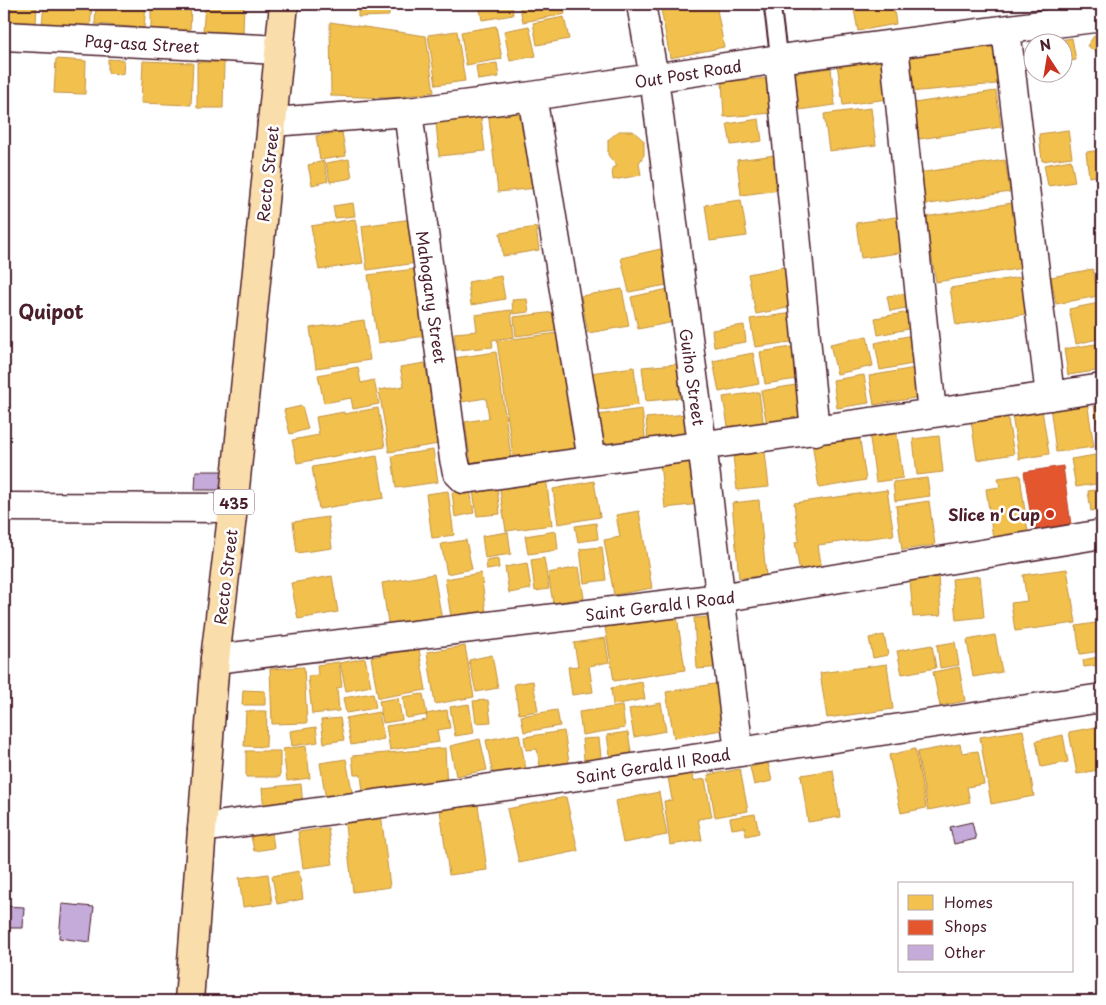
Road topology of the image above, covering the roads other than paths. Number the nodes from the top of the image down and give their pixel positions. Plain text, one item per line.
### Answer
1 (284, 4) edge
2 (641, 4) edge
3 (772, 4) edge
4 (1095, 13) edge
5 (1006, 30) junction
6 (4, 36) edge
7 (894, 45) junction
8 (280, 50) junction
9 (780, 59) junction
10 (654, 78) junction
11 (532, 96) junction
12 (408, 112) junction
13 (272, 122) junction
14 (1102, 388) edge
15 (1050, 396) junction
16 (932, 412) junction
17 (815, 431) junction
18 (702, 444) junction
19 (592, 460) junction
20 (4, 507) edge
21 (233, 508) junction
22 (1102, 534) edge
23 (720, 598) junction
24 (215, 659) junction
25 (1102, 698) edge
26 (739, 752) junction
27 (202, 828) junction
28 (189, 1001) edge

1 - 8 main road, Recto Street / 435
2 - 10 street, Guiho Street
3 - 9 lane
4 - 5 street, Out Post Road
5 - 7 street, Out Post Road
5 - 15 street
6 - 8 street, Pag-asa Street
7 - 9 street, Out Post Road
7 - 16 street
8 - 13 main road, Recto Street / 435
9 - 10 street, Out Post Road
9 - 17 street
10 - 11 street, Out Post Road
10 - 18 street, Guiho Street
11 - 12 street, Out Post Road
11 - 19 street
12 - 13 street, Out Post Road
12 - 19 street, Mahogany Street
13 - 21 main road, Recto Street / 435
14 - 15 street
15 - 16 street
16 - 17 street
17 - 18 street
18 - 19 street
18 - 23 street, Guiho Street
20 - 21 street
21 - 24 main road, Recto Street / 435
22 - 23 street, Saint Gerald I Road
23 - 24 street, Saint Gerald I Road
23 - 26 street, Guiho Street
24 - 27 main road, Recto Street / 435
25 - 26 street, Saint Gerald II Road
26 - 27 street, Saint Gerald II Road
27 - 28 main road, Recto Street / 435

